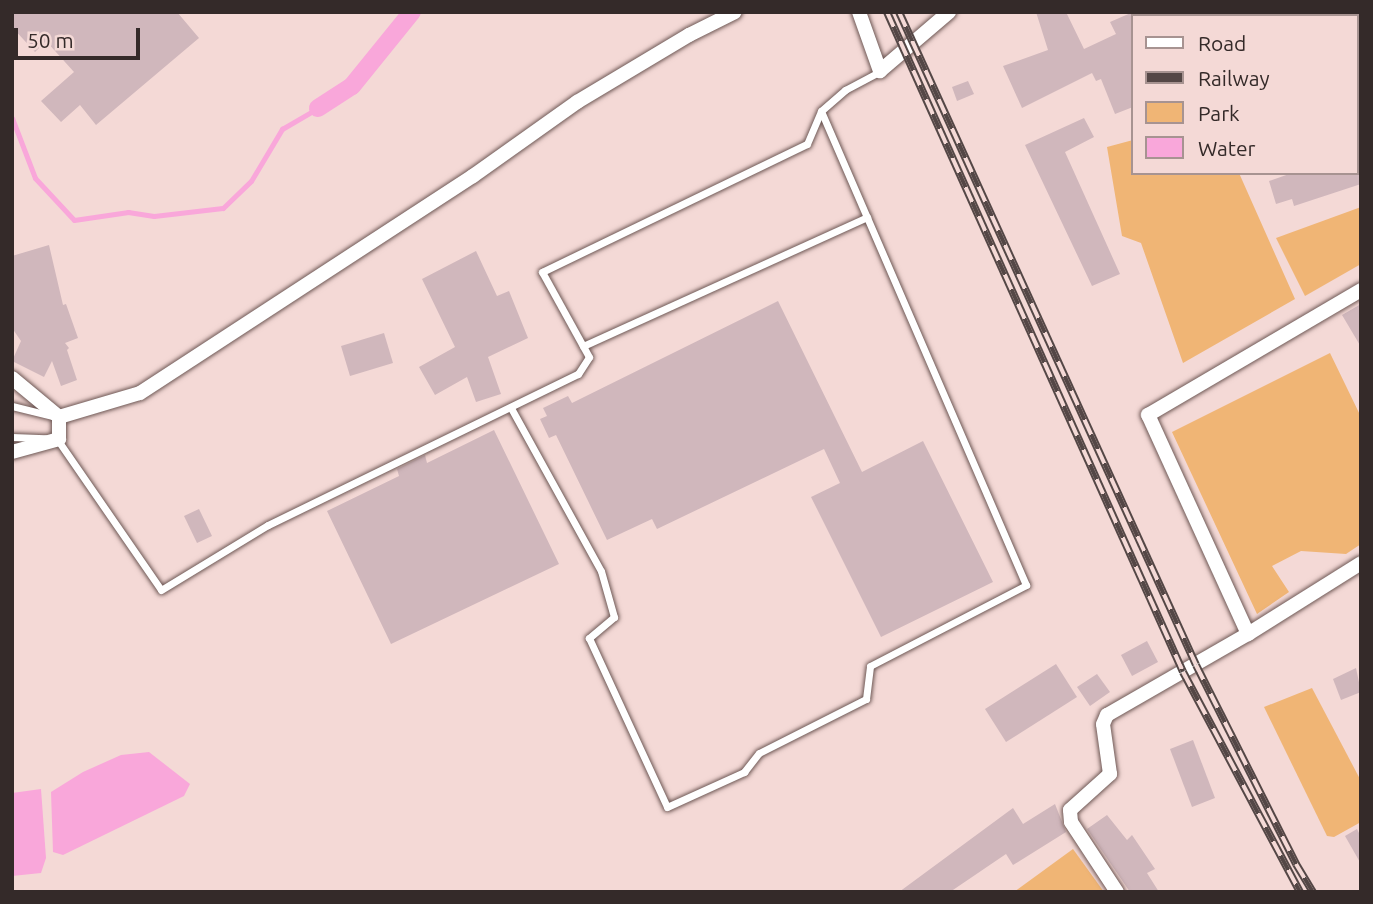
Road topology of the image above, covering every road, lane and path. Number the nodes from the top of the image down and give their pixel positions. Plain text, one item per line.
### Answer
1 (734, 12) edge
2 (859, 12) edge
3 (949, 12) edge
4 (880, 71) junction
5 (821, 111) junction
6 (867, 217) junction
7 (1361, 290) edge
8 (583, 346) junction
9 (12, 379) edge
10 (12, 406) edge
11 (511, 408) junction
12 (59, 417) junction
13 (12, 437) edge
14 (59, 439) junction
15 (12, 452) edge
16 (1361, 563) edge
17 (1248, 634) junction
18 (1117, 892) edge

1 - 12 street
2 - 4 street
3 - 4 street
4 - 5 lane
5 - 6 lane
5 - 8 lane
6 - 8 lane
6 - 11 lane
7 - 17 street
8 - 11 lane
9 - 12 street
10 - 12 lane
11 - 14 lane
12 - 14 street
13 - 14 lane
14 - 15 street
16 - 17 street
17 - 18 street

